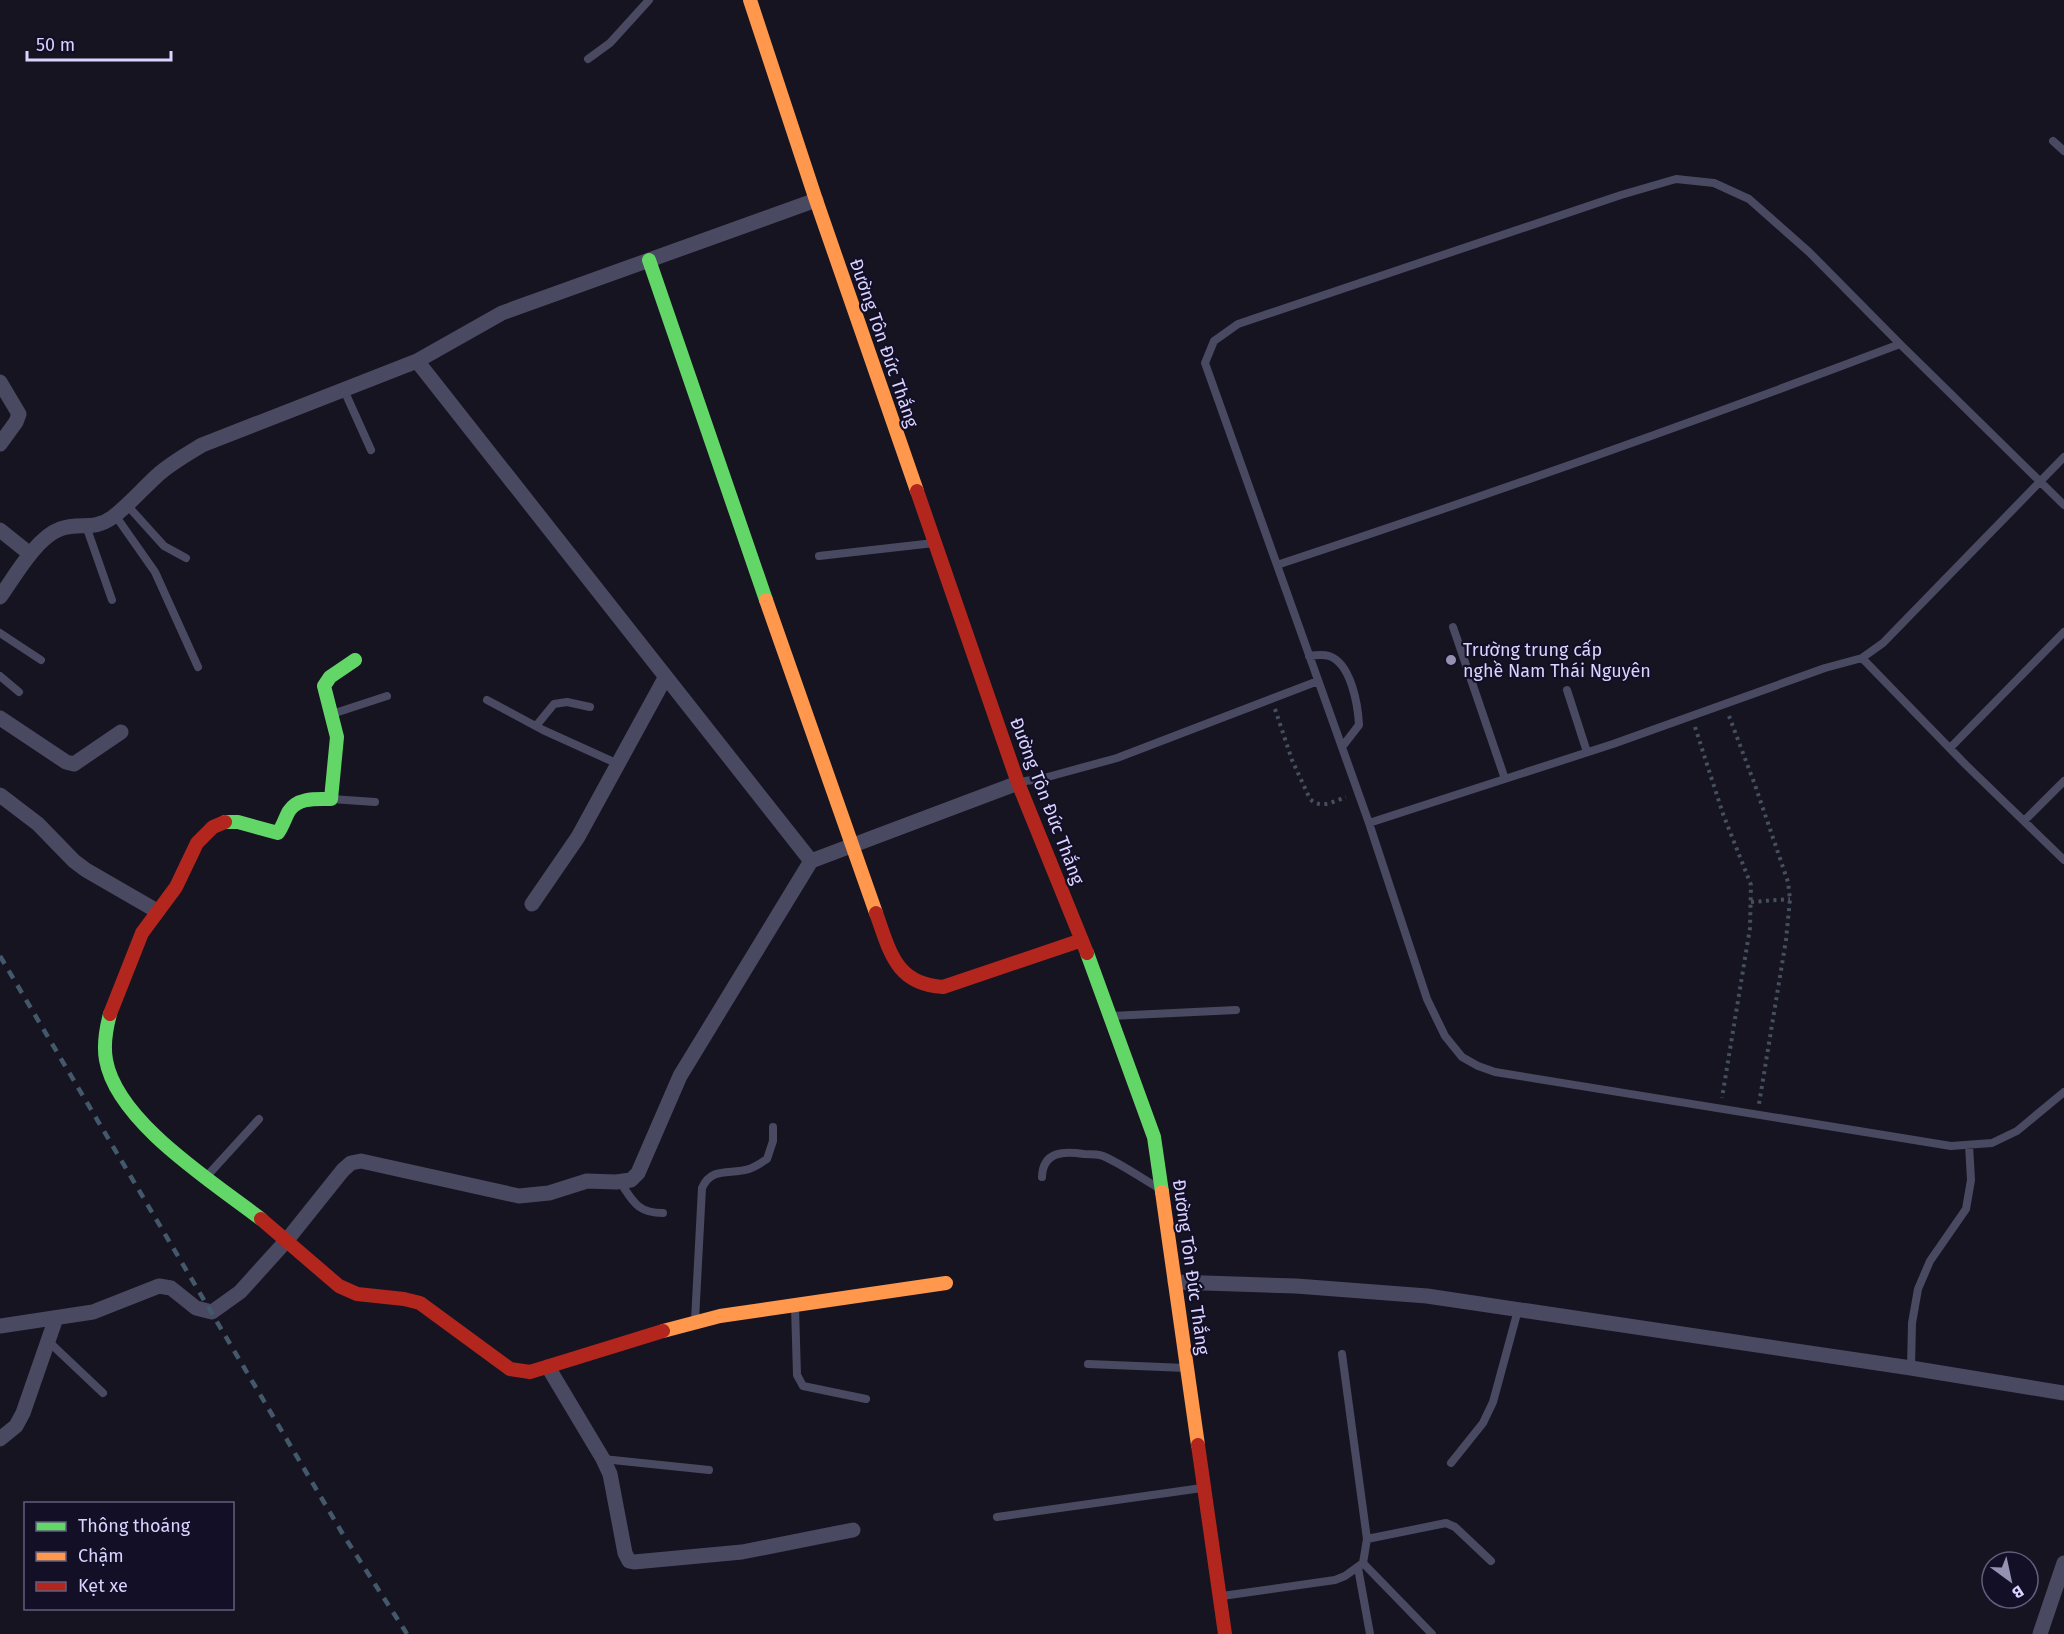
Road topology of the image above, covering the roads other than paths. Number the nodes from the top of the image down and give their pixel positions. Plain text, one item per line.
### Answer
1 (649, 0) edge
2 (750, 0) edge
3 (588, 59) dead end
4 (2054, 141) dead end
5 (2064, 151) edge
6 (816, 200) junction
7 (649, 260) junction
8 (1899, 344) junction
9 (417, 361) junction
10 (0, 381) edge
11 (344, 390) junction
12 (0, 444) edge
13 (371, 450) dead end
14 (2064, 457) edge
15 (2040, 481) junction
16 (2064, 505) edge
17 (121, 510) junction
18 (86, 526) junction
19 (0, 530) edge
20 (934, 543) junction
21 (30, 554) junction
22 (819, 556) dead end
23 (186, 558) dead end
24 (1277, 564) junction
25 (0, 597) edge
26 (112, 600) dead end
27 (1453, 627) dead end
28 (2064, 632) edge
29 (0, 633) edge
30 (1309, 656) junction
31 (1862, 658) junction
32 (41, 660) dead end
33 (355, 660) dead end
34 (198, 667) dead end
35 (0, 676) edge
36 (665, 678) junction
37 (1318, 681) junction
38 (1568, 690) dead end
39 (20, 692) dead end
40 (387, 696) dead end
41 (487, 700) dead end
42 (590, 707) dead end
43 (331, 715) junction
44 (0, 718) edge
45 (536, 726) junction
46 (121, 732) dead end
47 (1342, 747) junction
48 (1950, 748) junction
49 (1587, 752) junction
50 (618, 764) junction
51 (1505, 779) junction
52 (2064, 781) edge
53 (1018, 783) junction
54 (0, 795) edge
55 (331, 799) junction
56 (375, 802) dead end
57 (2024, 821) junction
58 (1369, 823) junction
59 (851, 846) junction
60 (2064, 860) edge
61 (811, 861) junction
62 (532, 904) dead end
63 (157, 910) junction
64 (1082, 940) junction
65 (1236, 1010) dead end
66 (1110, 1016) junction
67 (2064, 1092) edge
68 (259, 1119) dead end
69 (772, 1127) dead end
70 (1969, 1145) junction
71 (206, 1177) junction
72 (1042, 1177) dead end
73 (620, 1182) junction
74 (1161, 1189) junction
75 (663, 1213) dead end
76 (287, 1240) junction
77 (1175, 1282) junction
78 (946, 1283) dead end
79 (795, 1305) junction
80 (1518, 1310) junction
81 (56, 1318) junction
82 (695, 1322) junction
83 (0, 1326) edge
84 (48, 1341) junction
85 (1342, 1354) dead end
86 (1088, 1364) dead end
87 (548, 1367) junction
88 (1187, 1368) junction
89 (1911, 1368) junction
90 (103, 1393) dead end
91 (2064, 1393) edge
92 (866, 1399) dead end
93 (0, 1439) edge
94 (603, 1459) junction
95 (1451, 1463) dead end
96 (709, 1470) dead end
97 (1204, 1487) junction
98 (998, 1517) dead end
99 (853, 1530) dead end
100 (1367, 1539) junction
101 (1491, 1561) dead end
102 (2064, 1563) edge
103 (1360, 1565) junction
104 (1219, 1597) junction
105 (1225, 1634) edge
106 (1370, 1634) edge
107 (1432, 1634) edge
108 (2040, 1634) edge

1 - 3 lane
2 - 6 street, Đường Tôn Đức Thắng
4 - 5 lane
6 - 7 street
6 - 20 street, Đường Tôn Đức Thắng
7 - 9 street
7 - 59 street
8 - 15 lane
8 - 24 lane
8 - 24 lane
9 - 11 street
9 - 36 street
10 - 12 street
11 - 13 lane
11 - 17 street
14 - 15 lane
15 - 16 lane
15 - 31 lane
17 - 18 street
17 - 23 lane
17 - 34 lane
18 - 21 street
18 - 26 lane
19 - 21 street
20 - 22 lane
20 - 53 street, Đường Tôn Đức Thắng
21 - 25 street
24 - 30 lane
27 - 51 lane
28 - 48 lane
29 - 32 lane
30 - 37 lane
30 - 47 lane
31 - 48 lane
31 - 49 lane
33 - 43 street
35 - 39 lane
36 - 50 street
36 - 61 street
37 - 47 lane
37 - 53 lane
38 - 49 lane
40 - 43 lane
41 - 45 lane
42 - 45 lane
43 - 55 street
44 - 46 street
45 - 50 lane
47 - 58 lane
48 - 57 lane
49 - 51 lane
50 - 62 street
51 - 58 lane
52 - 57 lane
53 - 59 street
53 - 64 street, Đường Tôn Đức Thắng
54 - 63 street
55 - 56 lane
55 - 63 street
57 - 60 lane
58 - 70 lane
59 - 61 street
59 - 64 street
61 - 73 street
63 - 71 street
64 - 66 street, Đường Tôn Đức Thắng
65 - 66 lane
66 - 74 street, Đường Tôn Đức Thắng
67 - 70 lane
68 - 71 lane
69 - 82 lane
70 - 89 lane
71 - 76 street
72 - 74 lane
73 - 75 lane
73 - 76 street
74 - 77 street, Đường Tôn Đức Thắng
76 - 81 street
76 - 87 street
77 - 80 street
77 - 88 street, Đường Tôn Đức Thắng
78 - 79 street
79 - 82 street
79 - 92 lane
80 - 89 street
80 - 95 lane
81 - 83 street
81 - 84 street
82 - 87 street
84 - 90 lane
84 - 93 street
85 - 100 lane
86 - 88 lane
87 - 94 street
88 - 97 street, Đường Tôn Đức Thắng
89 - 91 street
94 - 96 lane
94 - 99 street
97 - 98 lane
97 - 104 street, Đường Tôn Đức Thắng
100 - 101 lane
100 - 103 lane
102 - 108 street
103 - 104 lane
103 - 106 lane
103 - 107 lane
104 - 105 street, Đường Tôn Đức Thắng

